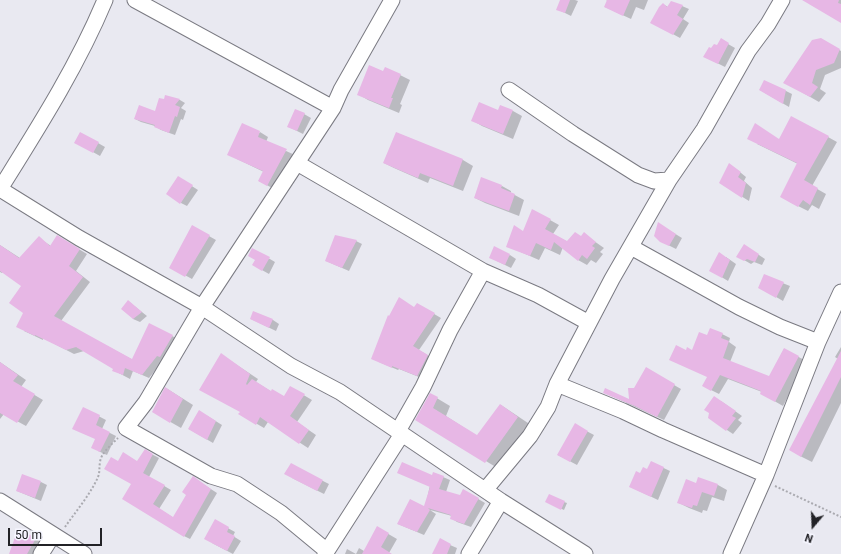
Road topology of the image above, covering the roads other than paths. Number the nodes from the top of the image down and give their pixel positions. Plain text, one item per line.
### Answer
1 (105, 0) edge
2 (135, 0) edge
3 (392, 0) edge
4 (782, 0) edge
5 (509, 90) dead end
6 (333, 108) junction
7 (297, 163) junction
8 (669, 180) junction
9 (0, 189) edge
10 (631, 247) junction
11 (483, 271) junction
12 (841, 292) edge
13 (202, 307) junction
14 (589, 323) junction
15 (818, 342) junction
16 (557, 384) junction
17 (400, 433) junction
18 (765, 478) junction
19 (486, 489) junction
20 (0, 501) edge
21 (501, 501) junction
22 (56, 536) junction
23 (326, 552) edge
24 (41, 554) edge
25 (84, 554) edge
26 (469, 554) edge
27 (585, 554) edge
28 (731, 554) edge

1 - 9 street
2 - 6 street
3 - 6 street
4 - 8 street
5 - 8 street
6 - 7 street
7 - 11 street
7 - 13 street
8 - 10 street
9 - 13 street
10 - 14 street
10 - 15 street
11 - 14 street
11 - 17 street
12 - 15 street
13 - 17 street
13 - 23 street
14 - 16 street
15 - 18 street
16 - 18 street
16 - 19 street
17 - 19 street
17 - 23 street
18 - 28 street
19 - 21 street
20 - 22 street
21 - 26 street
21 - 27 street
22 - 24 street
22 - 25 street

